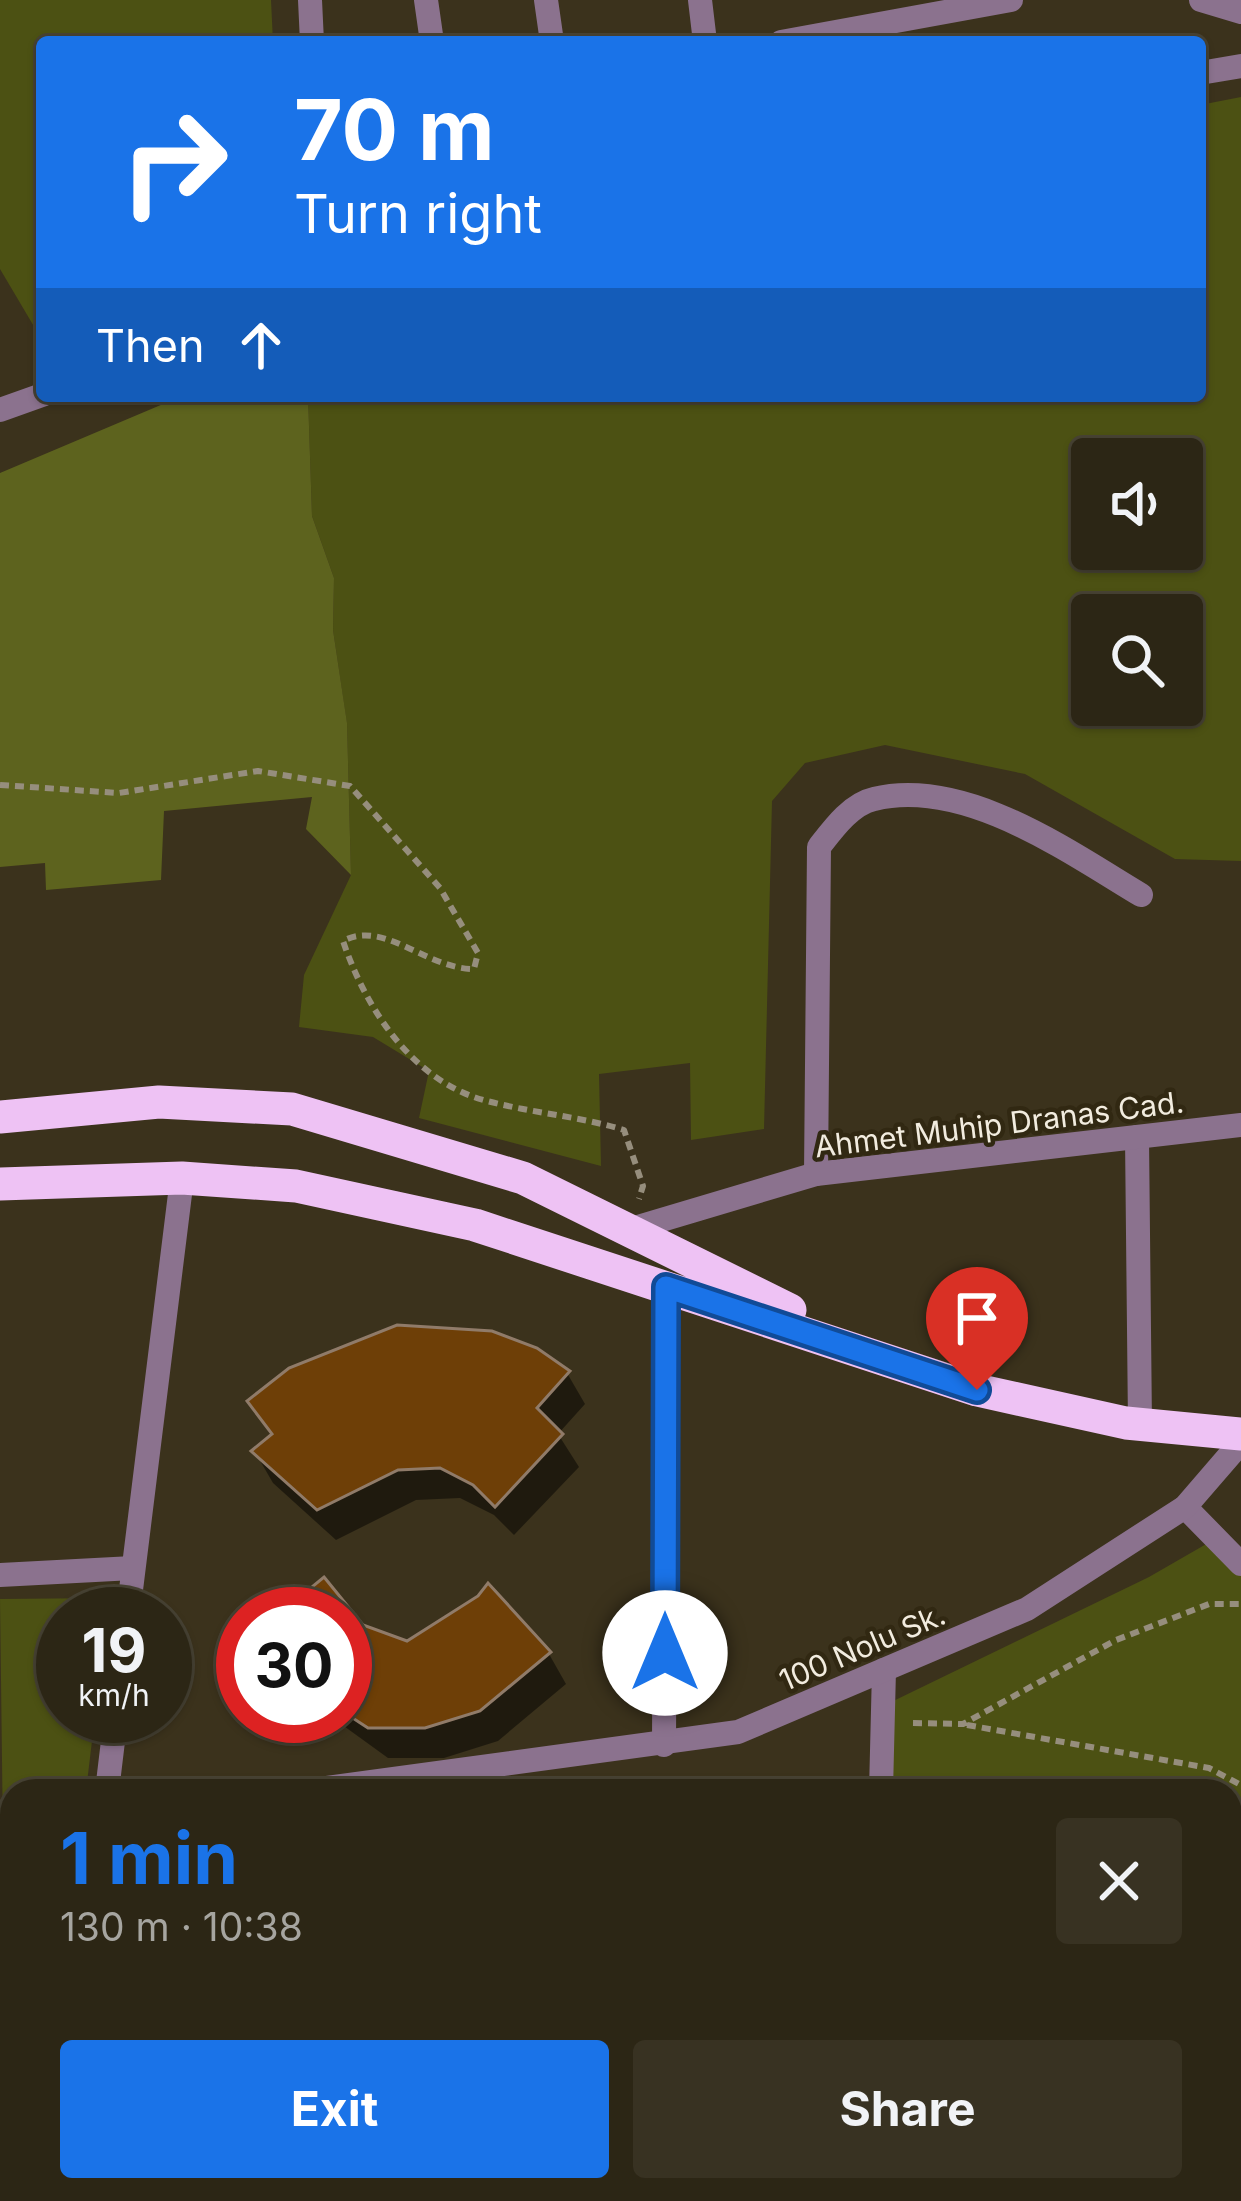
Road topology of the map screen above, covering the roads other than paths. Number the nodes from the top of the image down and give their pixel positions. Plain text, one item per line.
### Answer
1 (310, 0) edge
2 (426, 0) edge
3 (546, 0) edge
4 (700, 0) edge
5 (1011, 0) edge
6 (1201, 0) edge
7 (1241, 12) edge
8 (312, 36) edge
9 (431, 36) edge
10 (551, 36) edge
11 (704, 36) edge
12 (814, 36) edge
13 (1241, 65) edge
14 (1206, 72) edge
15 (36, 397) edge
16 (0, 410) edge
17 (1142, 896) dead end
18 (0, 1117) edge
19 (1241, 1125) edge
20 (1137, 1137) junction
21 (816, 1174) junction
22 (182, 1178) junction
23 (0, 1184) edge
24 (628, 1230) junction
25 (666, 1287) junction
26 (905, 1366) junction
27 (1140, 1425) junction
28 (1241, 1438) edge
29 (1185, 1507) junction
30 (1241, 1564) edge
31 (133, 1568) junction
32 (0, 1575) edge
33 (131, 1587) edge
34 (884, 1670) junction
35 (113, 1743) edge
36 (664, 1744) junction
37 (108, 1779) edge
38 (397, 1779) edge
39 (881, 1779) edge

1 - 8 street
2 - 9 street
3 - 10 street
4 - 11 street
5 - 12 street
6 - 7 street
13 - 14 street
15 - 16 street
17 - 21 street
18 - 24 highway
19 - 20 street, Ahmet Muhip Dranas Cad.
20 - 21 street, Ahmet Muhip Dranas Cad.
20 - 27 street
21 - 24 street, Ahmet Muhip Dranas Cad.
22 - 23 highway
22 - 25 highway
22 - 31 street
24 - 26 highway
25 - 26 highway
25 - 36 street
26 - 27 highway
27 - 28 highway
28 - 29 street, 100 Nolu Sk.
29 - 30 street
29 - 34 street, 100 Nolu Sk.
31 - 32 street
31 - 33 street
34 - 36 street, 100 Nolu Sk.
34 - 39 street
35 - 37 street
36 - 38 street, 100 Nolu Sk.

